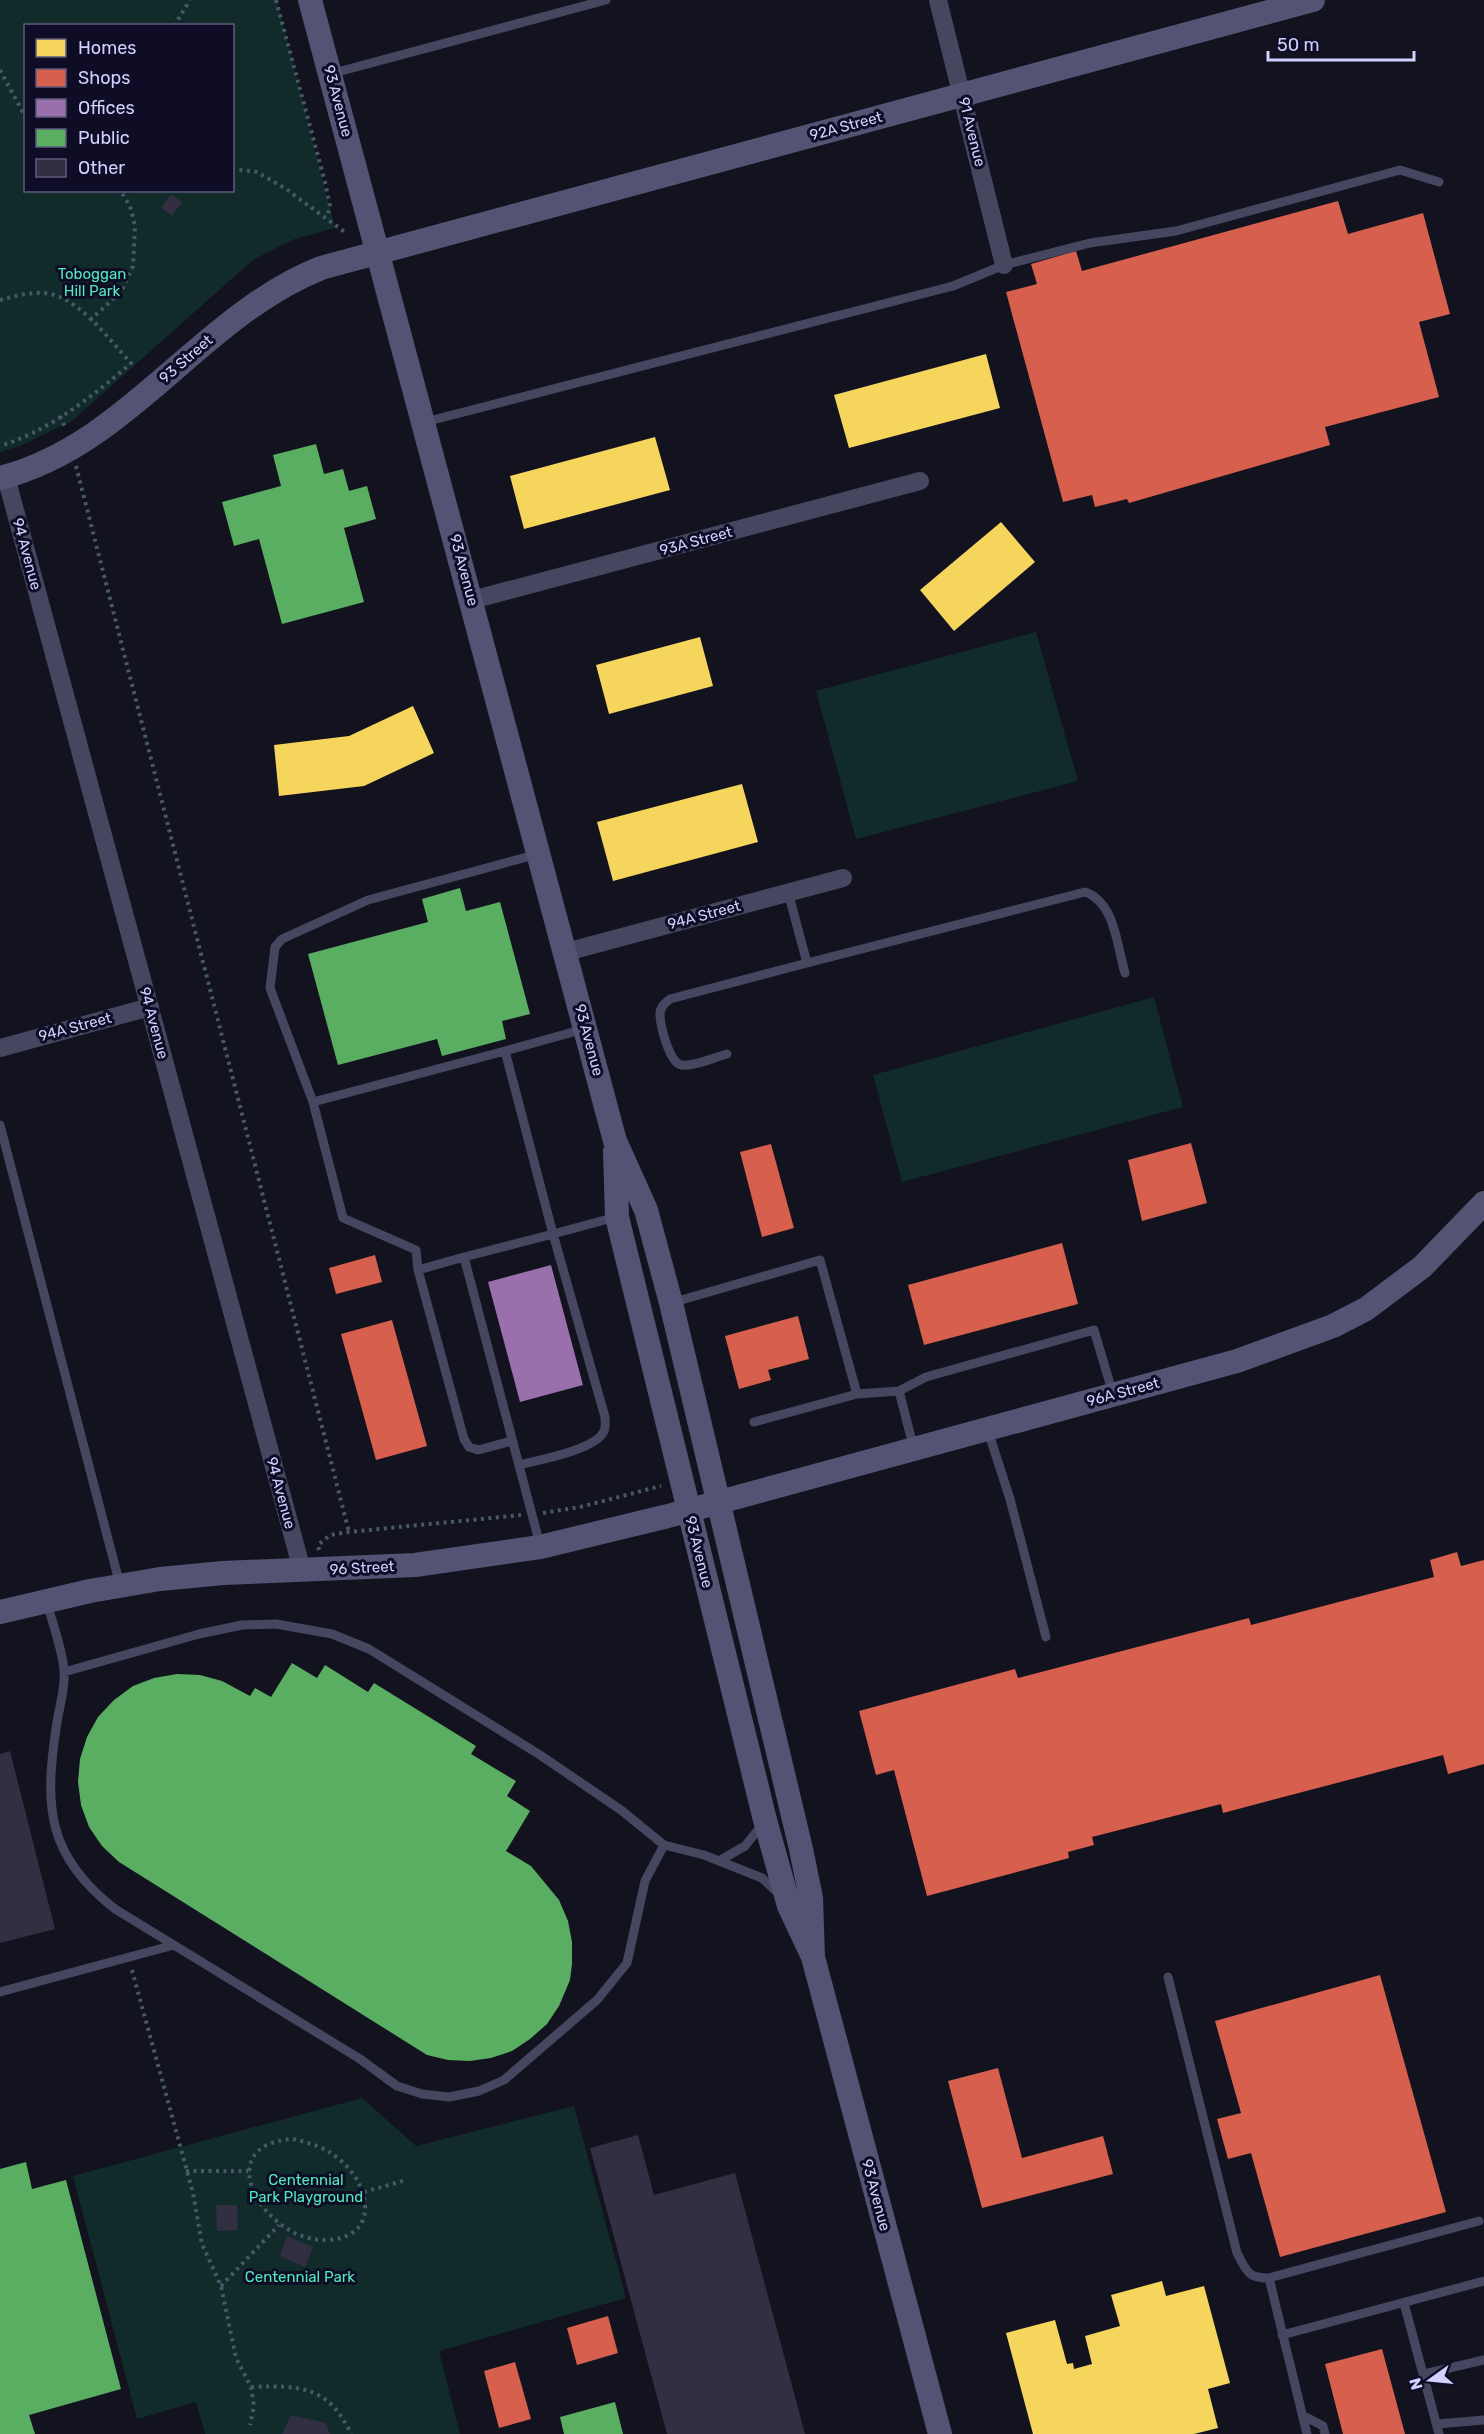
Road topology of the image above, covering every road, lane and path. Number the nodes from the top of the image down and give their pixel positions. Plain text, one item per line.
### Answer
1 (190, 0) edge
2 (276, 0) edge
3 (310, 0) edge
4 (606, 0) edge
5 (938, 0) edge
6 (1313, 0) edge
7 (175, 24) edge
8 (0, 70) edge
9 (330, 74) junction
10 (963, 95) junction
11 (24, 114) edge
12 (234, 169) edge
13 (1439, 182) dead end
14 (121, 192) edge
15 (327, 218) junction
16 (346, 233) dead end
17 (378, 251) junction
18 (1004, 265) junction
19 (0, 300) edge
20 (90, 320) junction
21 (425, 422) junction
22 (0, 446) edge
23 (3, 478) edge
24 (920, 481) dead end
25 (81, 492) dead end
26 (472, 600) junction
27 (540, 853) junction
28 (843, 878) dead end
29 (788, 892) junction
30 (566, 952) junction
31 (807, 963) junction
32 (1125, 973) dead end
33 (150, 1007) junction
34 (586, 1029) junction
35 (0, 1048) edge
36 (505, 1051) junction
37 (727, 1054) dead end
38 (313, 1102) junction
39 (0, 1125) edge
40 (615, 1141) junction
41 (1484, 1203) edge
42 (617, 1217) junction
43 (553, 1234) junction
44 (464, 1257) junction
45 (418, 1270) junction
46 (671, 1303) junction
47 (899, 1391) junction
48 (856, 1394) junction
49 (1113, 1395) junction
50 (754, 1422) dead end
51 (987, 1429) junction
52 (512, 1441) junction
53 (914, 1449) junction
54 (519, 1465) junction
55 (662, 1486) dead end
56 (720, 1500) junction
57 (688, 1509) junction
58 (532, 1514) junction
59 (349, 1532) junction
60 (318, 1545) dead end
61 (540, 1547) junction
62 (302, 1570) junction
63 (120, 1585) junction
64 (46, 1601) junction
65 (0, 1612) edge
66 (1046, 1637) dead end
67 (64, 1672) junction
68 (765, 1820) junction
69 (664, 1845) junction
70 (719, 1861) junction
71 (789, 1906) junction
72 (174, 1945) junction
73 (129, 1957) junction
74 (813, 1957) junction
75 (1168, 1977) dead end
76 (0, 1992) edge
77 (186, 2171) junction
78 (248, 2171) junction
79 (406, 2180) dead end
80 (363, 2192) junction
81 (1479, 2221) dead end
82 (279, 2225) junction
83 (1269, 2278) junction
84 (1484, 2281) edge
85 (221, 2286) junction
86 (1404, 2303) junction
87 (1282, 2335) junction
88 (1484, 2360) edge
89 (1424, 2374) junction
90 (251, 2387) junction
91 (1302, 2415) junction
92 (1484, 2420) edge
93 (1437, 2424) junction
94 (250, 2425) dead end
95 (351, 2434) edge
96 (940, 2434) edge
97 (1307, 2434) edge
98 (1325, 2434) edge
99 (1439, 2434) edge

1 - 7 path
2 - 15 path
3 - 9 main road, 93 Avenue
4 - 9 lane
5 - 10 street, 91 Avenue
6 - 10 main road, 92A Street
8 - 11 path
9 - 17 main road, 93 Avenue
10 - 17 main road, 92A Street
10 - 18 street, 91 Avenue
12 - 15 path
13 - 18 lane
14 - 20 path
15 - 16 path
17 - 21 main road, 93 Avenue
17 - 23 main road, 93 Street
18 - 21 lane
19 - 20 path
20 - 22 path
21 - 26 main road, 93 Avenue
23 - 33 street, 94 Avenue
24 - 26 street, 93A Street
25 - 59 path
26 - 27 main road, 93 Avenue
27 - 30 main road, 93 Avenue
27 - 38 lane
28 - 29 street, 94A Street
29 - 30 street, 94A Street
29 - 31 lane
30 - 34 main road, 93 Avenue
31 - 32 lane
31 - 37 lane
33 - 35 street, 94A Street
33 - 62 street, 94 Avenue
34 - 36 lane
34 - 40 main road, 93 Avenue
36 - 38 lane
36 - 43 lane
38 - 45 lane
39 - 63 lane
40 - 42 main road, 93 Avenue
40 - 46 main road, 93 Avenue
41 - 49 main road, 96A Street
42 - 43 lane
42 - 57 main road, 93 Avenue
43 - 44 lane
43 - 54 lane
44 - 45 lane
44 - 52 lane
45 - 52 lane
46 - 48 lane
46 - 56 main road, 93 Avenue
47 - 48 lane
47 - 49 lane
47 - 53 lane
48 - 50 lane
49 - 51 main road, 96A Street
51 - 53 main road, 96A Street
51 - 66 lane
52 - 54 lane
53 - 56 main road, 96A Street
54 - 58 lane
55 - 58 path
56 - 57 main road, 96 Street
56 - 74 main road, 93 Avenue
57 - 61 main road, 96 Street
57 - 68 main road, 93 Avenue
58 - 59 path
58 - 61 lane
59 - 60 path
61 - 62 main road, 96 Street
62 - 63 main road, 96 Street
63 - 64 main road, 96 Street
64 - 65 main road, 96 Street
64 - 67 lane
67 - 69 lane
67 - 72 lane
68 - 70 lane
68 - 71 main road, 93 Avenue
69 - 70 lane
69 - 72 lane
70 - 71 lane
71 - 74 main road, 93 Avenue
72 - 73 lane
73 - 76 lane
73 - 77 path
74 - 96 main road, 93 Avenue
75 - 83 lane
77 - 78 path
77 - 85 path
78 - 80 path
78 - 82 path
79 - 80 path
80 - 82 path
81 - 83 lane
82 - 85 path
83 - 87 lane
84 - 86 lane
85 - 90 path
86 - 87 lane
86 - 89 lane
87 - 91 lane
88 - 89 lane
89 - 93 lane
90 - 94 path
90 - 95 path
91 - 97 lane
91 - 98 lane
92 - 93 lane
93 - 99 lane

